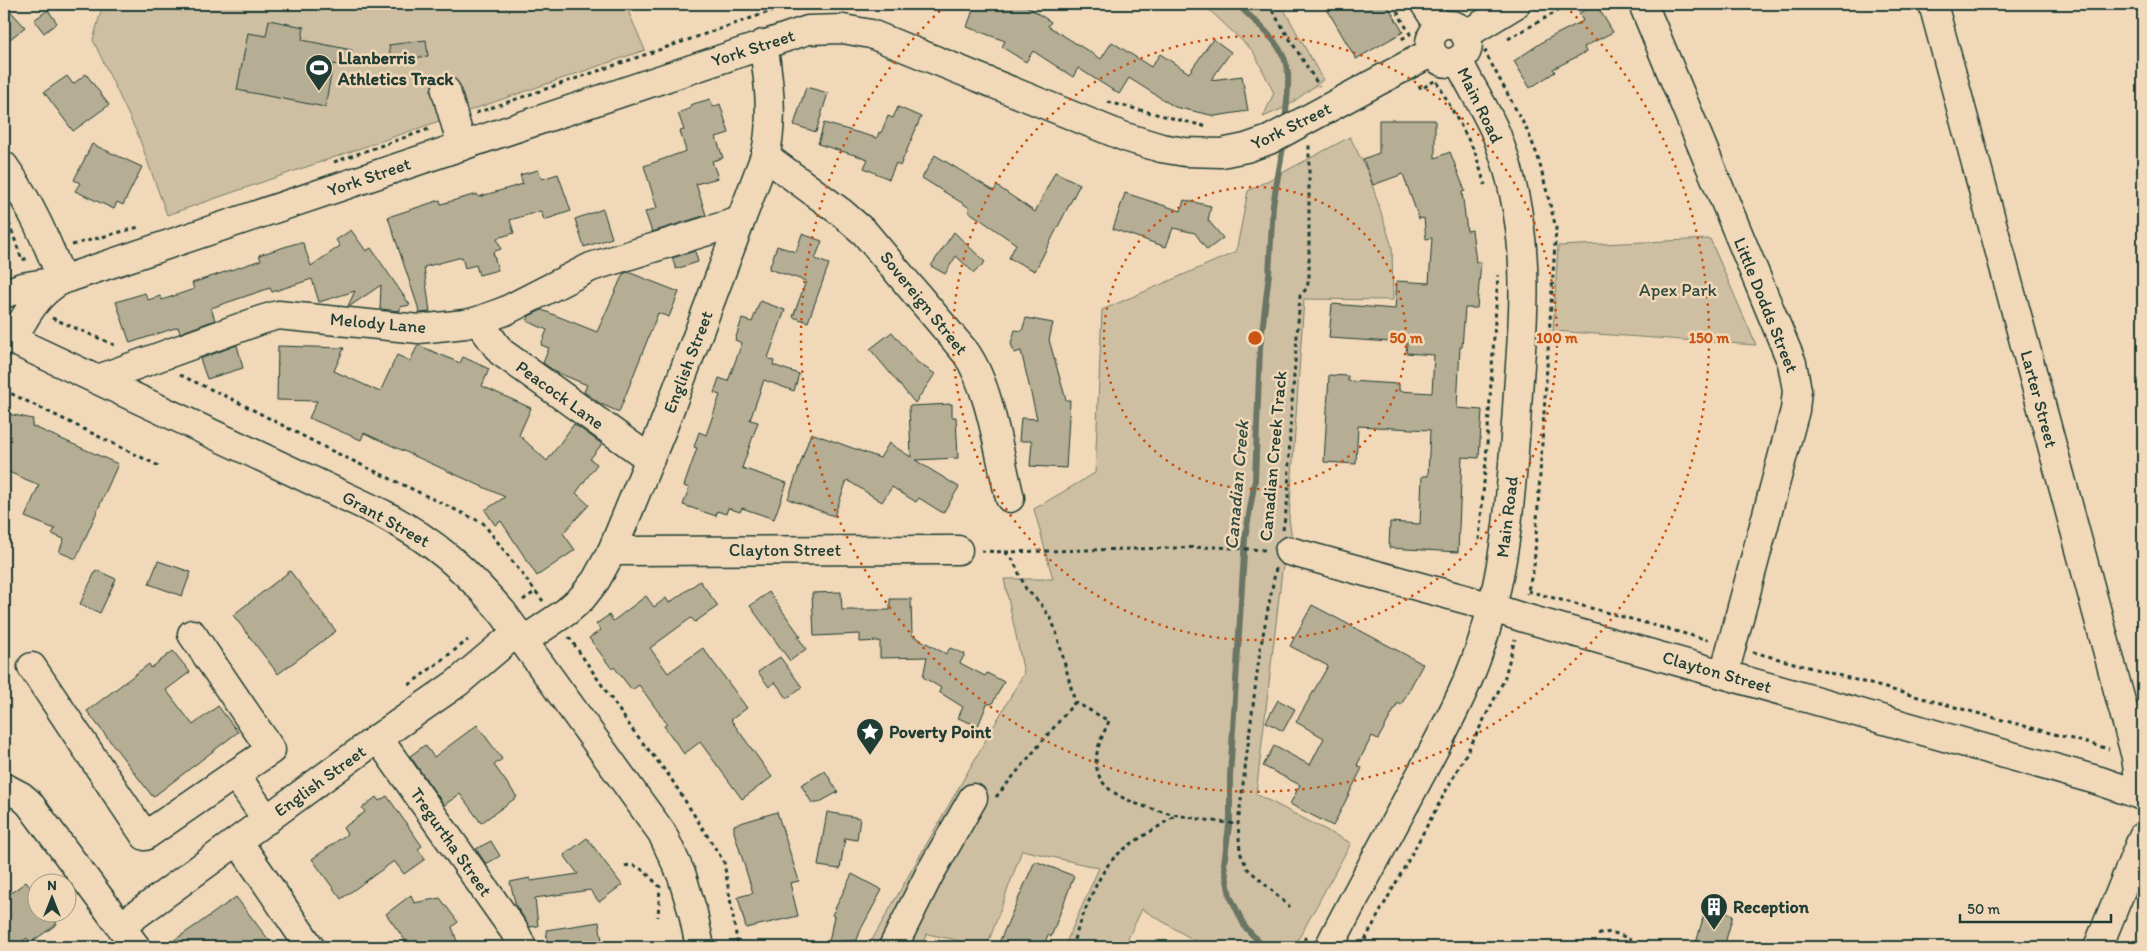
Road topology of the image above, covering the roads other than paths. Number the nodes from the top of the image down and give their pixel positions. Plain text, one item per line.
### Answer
1 (1425, 4) edge
2 (1516, 4) edge
3 (1643, 4) edge
4 (1933, 4) edge
5 (763, 44) junction
6 (1456, 45) junction
7 (446, 91) dead end
8 (462, 146) junction
9 (766, 156) junction
10 (4, 166) edge
11 (740, 221) junction
12 (62, 280) junction
13 (4, 294) edge
14 (478, 321) junction
15 (8, 338) edge
16 (98, 379) junction
17 (650, 459) junction
18 (1010, 498) dead end
19 (1283, 549) road end
20 (958, 550) road end
21 (612, 551) junction
22 (1492, 608) junction
23 (192, 634) dead end
24 (520, 637) junction
25 (32, 667) dead end
26 (1724, 674) junction
27 (378, 738) junction
28 (235, 774) junction
29 (4, 787) edge
30 (2142, 796) edge
31 (984, 798) road end
32 (267, 820) junction
33 (2143, 836) edge
34 (238, 841) junction
35 (128, 937) edge
36 (310, 947) edge
37 (522, 947) edge
38 (700, 947) edge
39 (893, 947) edge
40 (1328, 947) edge
41 (2098, 947) edge

1 - 6 street, Main Road
2 - 6 street, York Street
3 - 26 street, Little Dodds Street
4 - 30 street, Larter Street
5 - 6 street, York Street
5 - 8 street, York Street
5 - 9 street, English Street
6 - 22 street, Main Road
7 - 8 street
8 - 12 street, York Street
9 - 11 street, English Street
9 - 18 street, Sovereign Street
10 - 12 street
11 - 14 street, Melody Lane
11 - 17 street, English Street
12 - 13 street, York Street
12 - 15 street, York Street
14 - 16 street, Melody Lane
14 - 17 street, Peacock Lane
15 - 16 street, Grant Street
16 - 24 street, Grant Street
17 - 21 street, English Street
19 - 22 street, Clayton Street
20 - 21 street, Clayton Street
21 - 24 street, English Street
22 - 26 street, Clayton Street
22 - 40 street, Main Road
23 - 28 street
24 - 27 street, English Street
24 - 38 street, Grant Street
25 - 28 street
26 - 30 street, Clayton Street
27 - 32 street, English Street
27 - 37 street, Tregurtha Street
28 - 32 street
29 - 35 street
31 - 39 street
32 - 34 street, English Street
33 - 41 street
34 - 35 street, English Street
34 - 36 street

